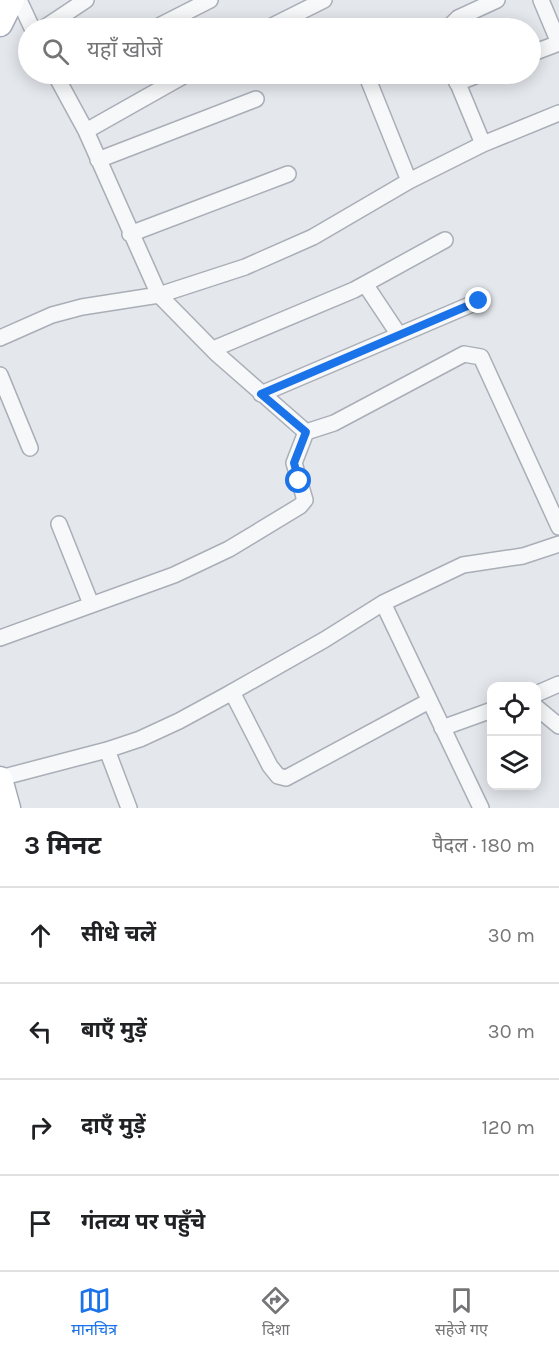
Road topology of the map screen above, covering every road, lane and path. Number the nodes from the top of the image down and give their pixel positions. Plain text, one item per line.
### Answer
1 (12, 0) edge
2 (19, 0) edge
3 (86, 0) edge
4 (210, 0) edge
5 (324, 0) edge
6 (497, 0) edge
7 (541, 0) edge
8 (27, 18) edge
9 (59, 18) edge
10 (175, 18) edge
11 (288, 18) edge
12 (458, 18) edge
13 (0, 24) edge
14 (559, 43) edge
15 (541, 50) edge
16 (64, 84) edge
17 (169, 84) edge
18 (370, 84) edge
19 (458, 84) edge
20 (256, 99) dead end
21 (559, 113) edge
22 (86, 131) junction
23 (483, 144) junction
24 (98, 160) junction
25 (288, 174) dead end
26 (409, 181) junction
27 (130, 234) junction
28 (445, 240) dead end
29 (365, 284) junction
30 (159, 295) junction
31 (479, 301) dead end
32 (399, 335) junction
33 (0, 338) edge
34 (216, 353) junction
35 (0, 375) edge
36 (261, 394) junction
37 (306, 432) junction
38 (30, 448) dead end
39 (59, 524) dead end
40 (559, 526) edge
41 (559, 544) edge
42 (383, 603) junction
43 (91, 604) junction
44 (0, 638) edge
45 (559, 684) edge
46 (232, 692) junction
47 (541, 692) edge
48 (429, 701) junction
49 (541, 710) edge
50 (487, 712) edge
51 (559, 726) edge
52 (442, 728) junction
53 (107, 750) junction
54 (0, 778) edge
55 (8, 808) edge
56 (129, 808) edge
57 (481, 808) edge

1 - 13 main road
2 - 8 street
3 - 9 street
4 - 10 street
5 - 11 street
6 - 12 street
7 - 14 street
14 - 15 street
16 - 22 street
17 - 22 street
18 - 26 street
19 - 23 street
20 - 24 street
21 - 23 street
22 - 24 street
23 - 26 street
24 - 27 street
25 - 27 street
26 - 30 street
27 - 30 street
28 - 29 street
29 - 32 street
29 - 34 street
30 - 33 street
30 - 34 street
31 - 32 street
32 - 36 street
34 - 36 street
35 - 38 street
36 - 37 street
37 - 40 street
37 - 43 street
39 - 43 street
41 - 42 street
42 - 46 street
42 - 48 street
43 - 44 street
45 - 47 street
46 - 48 street
46 - 53 street
48 - 52 street
49 - 51 street
50 - 52 street
52 - 57 street
53 - 54 street
53 - 56 street
54 - 55 main road

